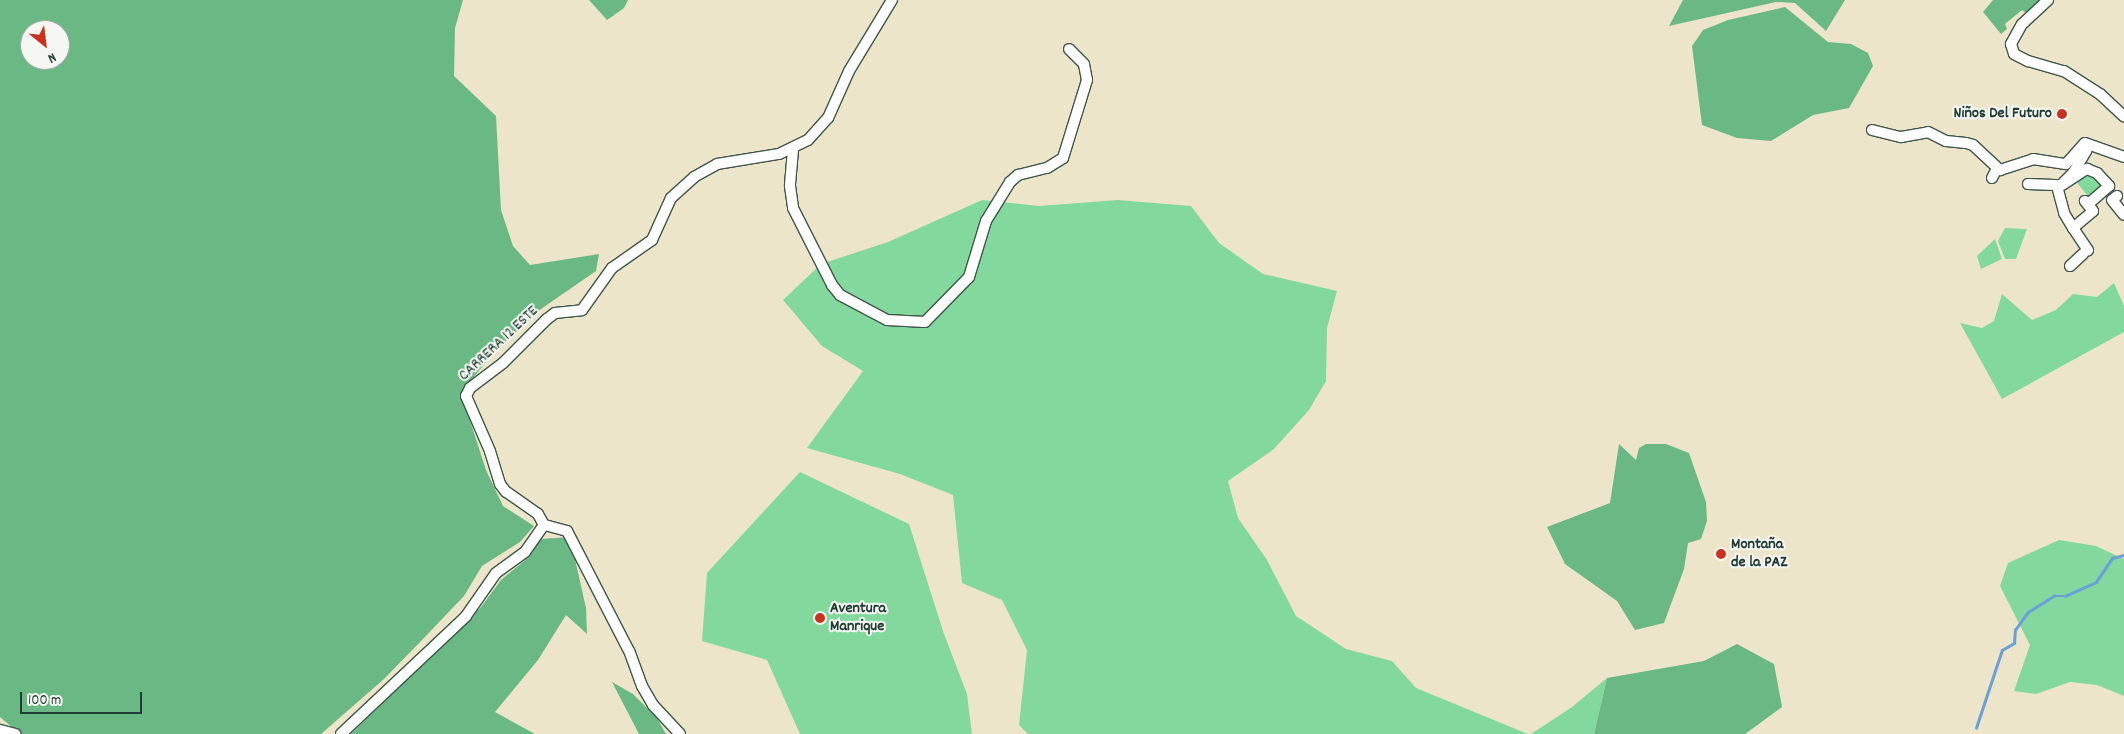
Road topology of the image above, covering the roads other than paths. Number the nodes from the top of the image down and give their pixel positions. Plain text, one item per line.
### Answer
1 (892, 0) edge
2 (2048, 0) edge
3 (1070, 49) dead end
4 (2124, 116) edge
5 (1872, 130) dead end
6 (2090, 143) junction
7 (793, 150) junction
8 (2124, 157) edge
9 (2000, 170) junction
10 (1992, 178) dead end
11 (2028, 184) dead end
12 (2059, 185) junction
13 (2109, 186) junction
14 (2120, 193) edge
15 (2124, 215) edge
16 (2073, 228) junction
17 (2070, 266) dead end
18 (544, 525) junction
19 (0, 730) edge
20 (15, 734) edge
21 (341, 734) edge
22 (680, 734) edge

1 - 7 street
2 - 4 street
3 - 7 street
5 - 9 street
6 - 8 street
6 - 9 street
6 - 12 street
7 - 18 street, CARRERA 12 ESTE
9 - 10 street
11 - 12 street
12 - 13 street
12 - 16 street
13 - 14 street
13 - 16 street
14 - 15 street
16 - 17 street
18 - 21 street
18 - 22 street
19 - 20 street

